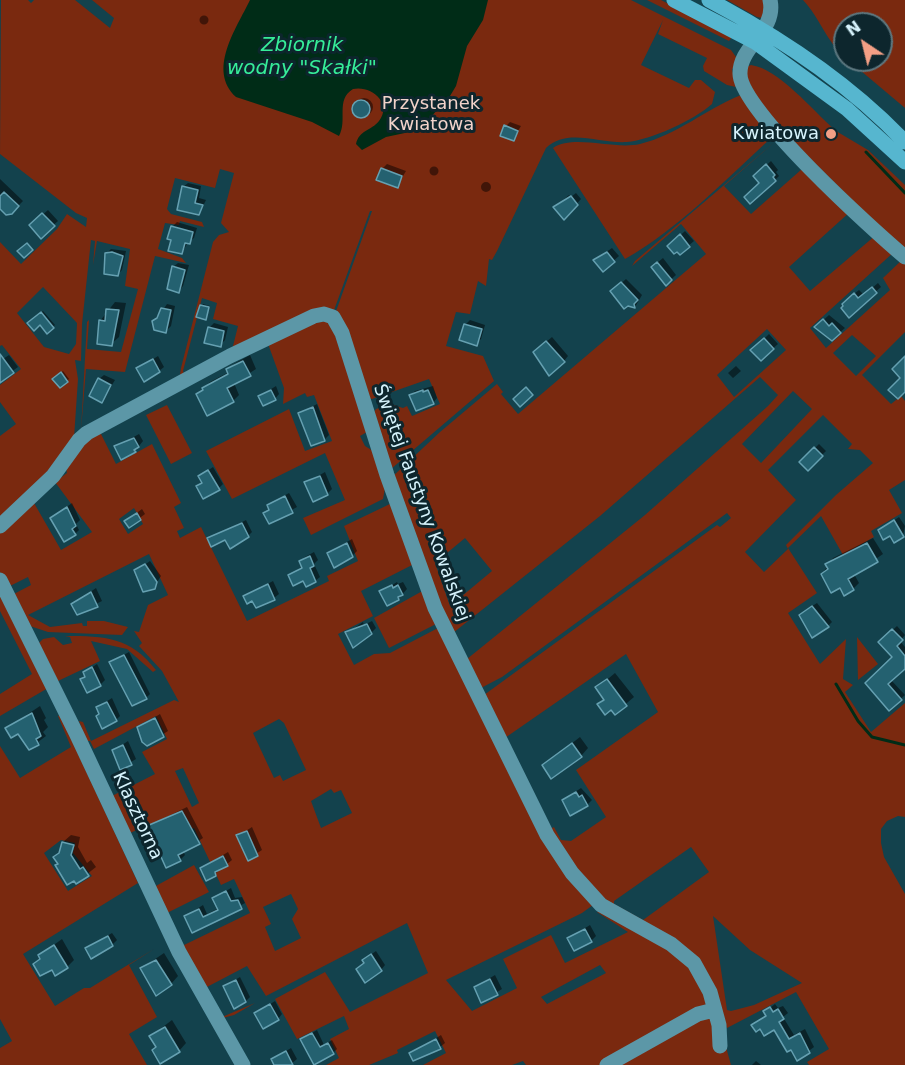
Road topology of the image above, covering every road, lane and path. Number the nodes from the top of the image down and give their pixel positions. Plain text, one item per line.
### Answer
1 (674, 0) edge
2 (709, 0) edge
3 (770, 0) edge
4 (760, 36) junction
5 (905, 142) edge
6 (905, 162) edge
7 (905, 257) edge
8 (0, 526) edge
9 (0, 580) edge
10 (714, 1010) junction
11 (720, 1046) dead end
12 (243, 1065) edge
13 (607, 1065) edge

1 - 4 main road
2 - 4 main road
3 - 4 street
4 - 5 main road
4 - 6 main road
4 - 7 street
8 - 10 street, Świętej Faustyny Kowalskiej
9 - 12 street, Klasztorna
10 - 11 street, Świętej Faustyny Kowalskiej
10 - 13 street

